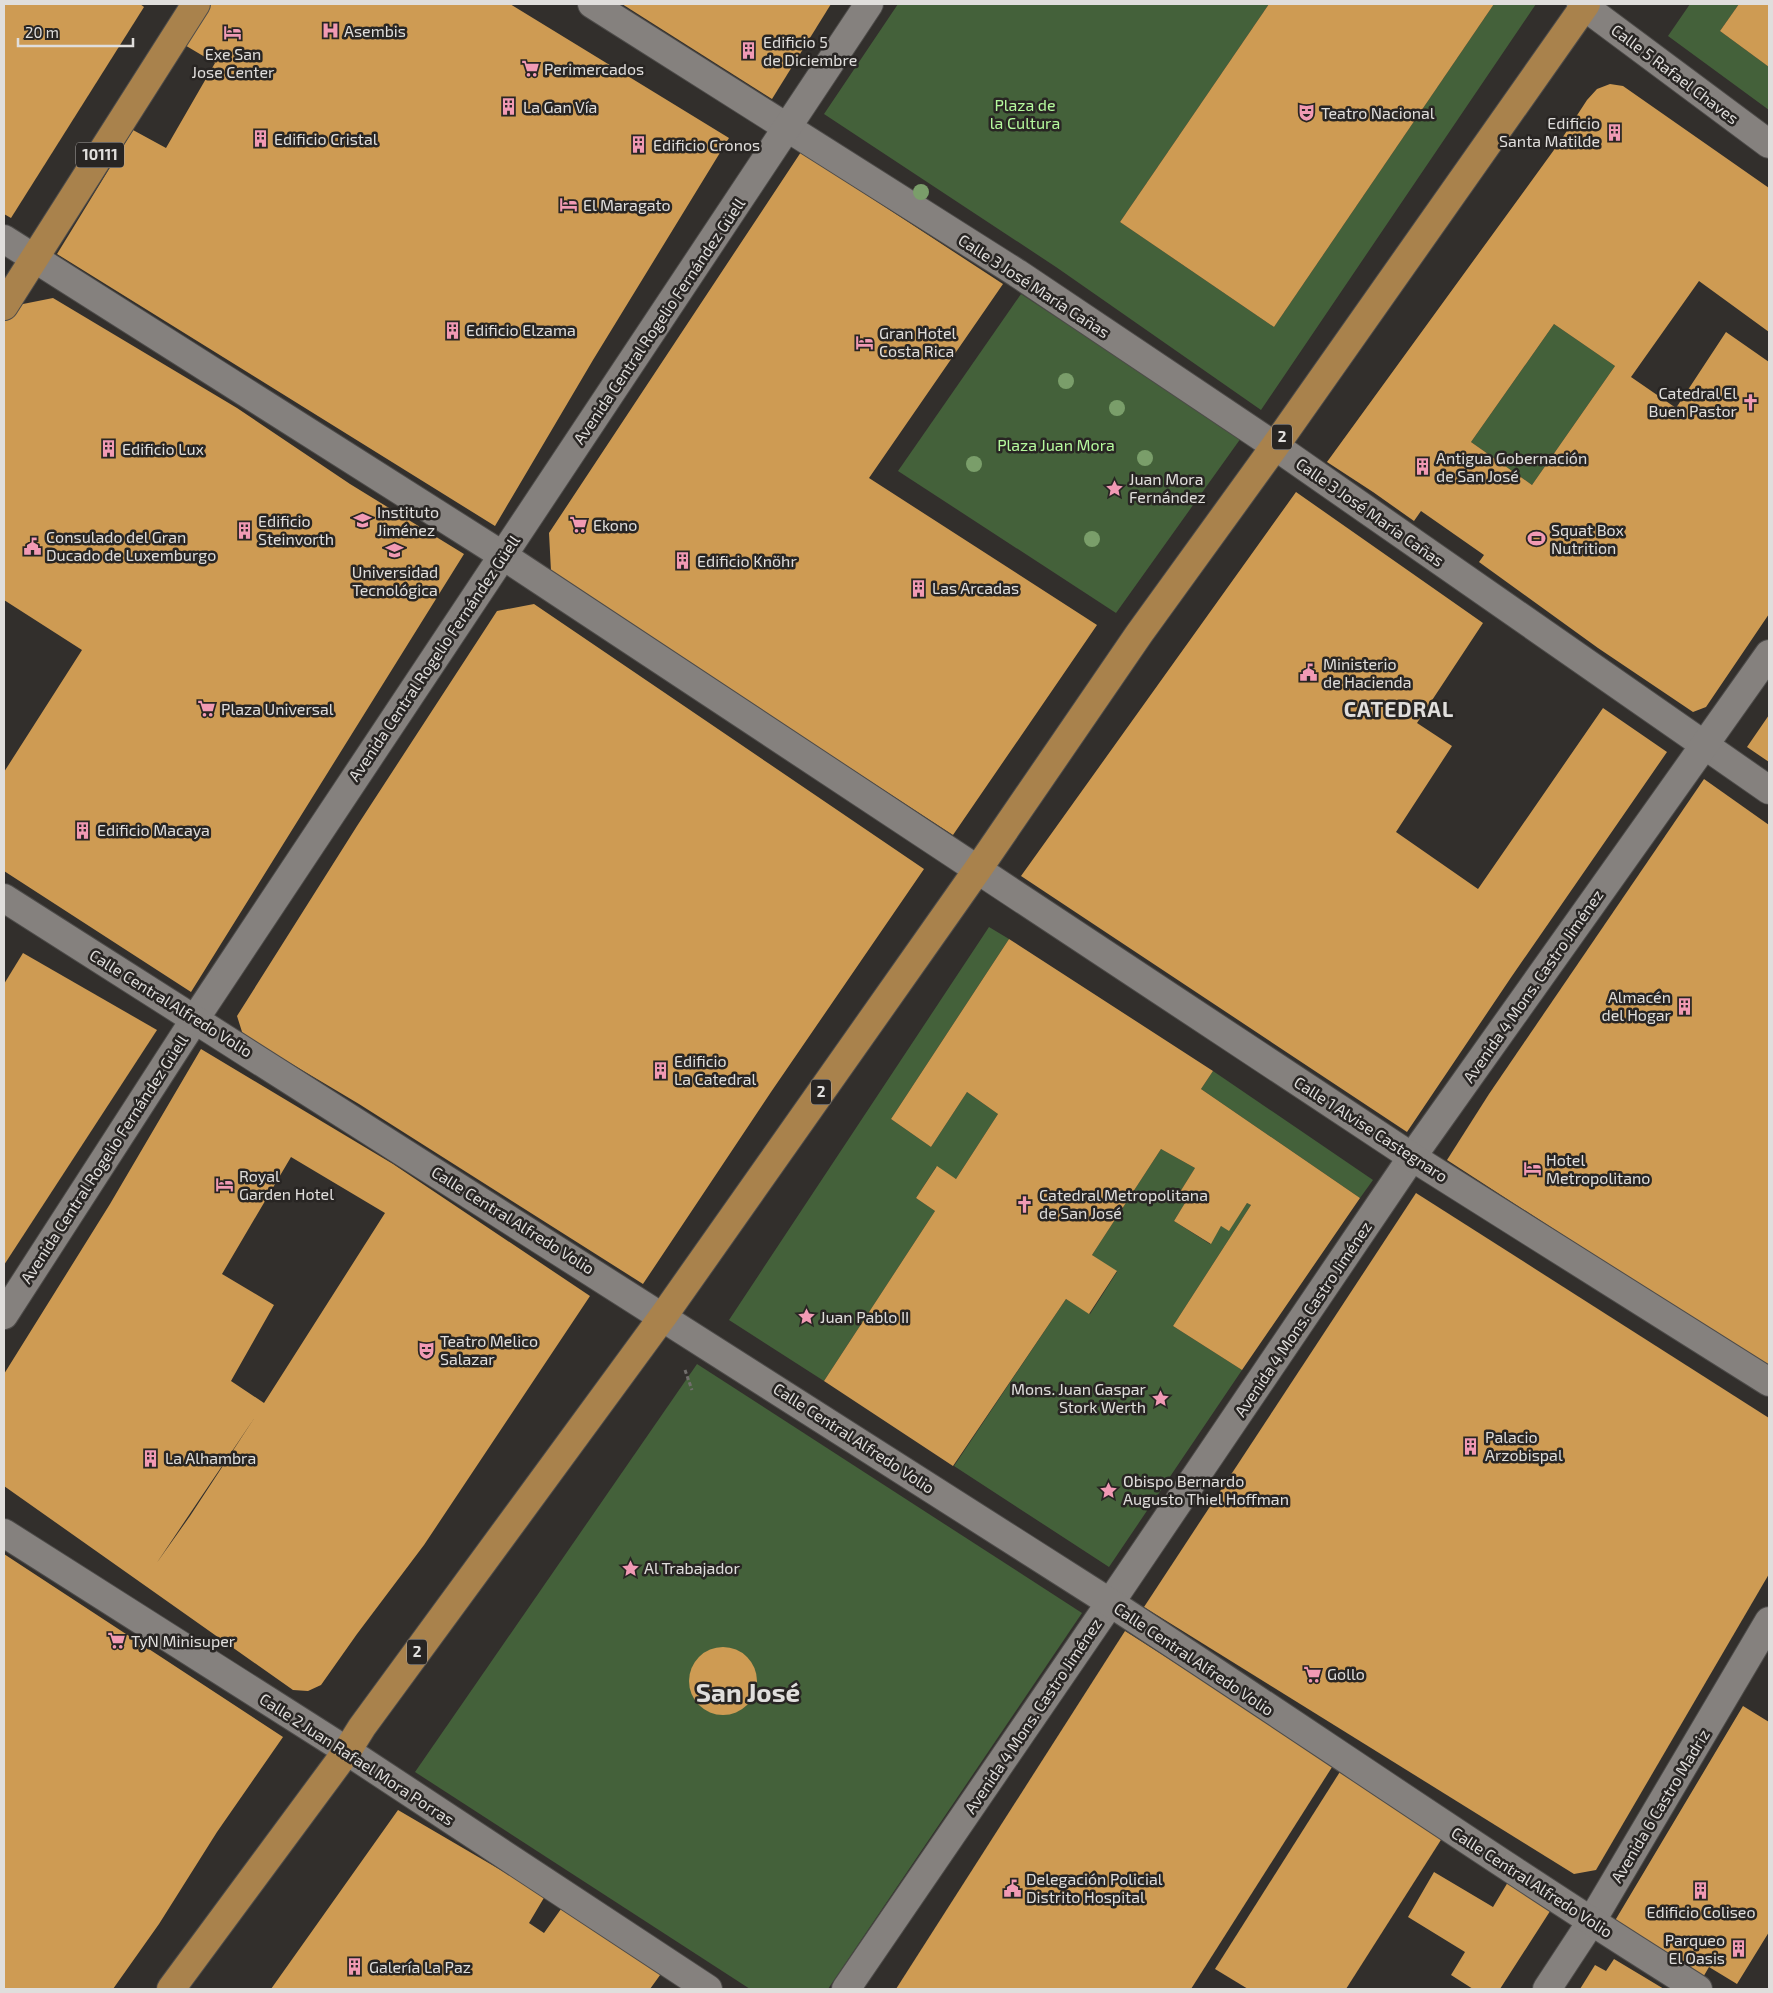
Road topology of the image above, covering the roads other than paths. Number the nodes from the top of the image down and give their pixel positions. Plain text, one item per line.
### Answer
1 (196, 4) edge
2 (592, 4) edge
3 (869, 4) edge
4 (1584, 5) edge
5 (788, 128) junction
6 (1769, 144) edge
7 (4, 239) edge
8 (34, 258) junction
9 (4, 306) edge
10 (1275, 446) junction
11 (502, 554) junction
12 (1769, 654) edge
13 (1703, 745) junction
14 (1769, 790) edge
15 (978, 869) junction
16 (4, 898) edge
17 (195, 1019) junction
18 (1412, 1157) junction
19 (4, 1315) edge
20 (664, 1315) junction
21 (1769, 1382) edge
22 (4, 1533) edge
23 (1110, 1603) junction
24 (1769, 1621) edge
25 (347, 1751) junction
26 (1592, 1922) junction
27 (172, 1989) edge
28 (708, 1989) edge
29 (846, 1989) edge
30 (1547, 1989) edge
31 (1698, 1989) edge

1 - 8 highway, 10111
2 - 5 street, Calle 3 José María Cañas
3 - 5 street, Avenida Central Rogelio Fernández Güell
4 - 6 street, Calle 5 Rafael Chaves
4 - 10 highway, 2
5 - 10 street, Calle 3 José María Cañas
5 - 11 street, Avenida Central Rogelio Fernández Güell
7 - 8 street, Calle 1 Alvise Castegnaro
8 - 9 highway, 10111
8 - 11 street, Calle 1 Alvise Castegnaro
10 - 13 street, Calle 3 José María Cañas
10 - 15 highway, 2
11 - 15 street, Calle 1 Alvise Castegnaro
11 - 17 street, Avenida Central Rogelio Fernández Güell
12 - 13 street, Avenida 4 Mons. Castro Jiménez
13 - 14 street, Calle 3 José María Cañas
13 - 18 street, Avenida 4 Mons. Castro Jiménez
15 - 18 street, Calle 1 Alvise Castegnaro
15 - 20 highway, 2
16 - 17 street, Calle Central Alfredo Volio
17 - 19 street, Avenida Central Rogelio Fernández Güell
17 - 20 street, Calle Central Alfredo Volio
18 - 21 street, Calle 1 Alvise Castegnaro
18 - 23 street, Avenida 4 Mons. Castro Jiménez
20 - 23 street, Calle Central Alfredo Volio
20 - 25 highway, 2
22 - 25 street, Calle 2 Juan Rafael Mora Porras
23 - 26 street, Calle Central Alfredo Volio
23 - 29 street, Avenida 4 Mons. Castro Jiménez
24 - 26 street, Avenida 6 Castro Madriz
25 - 27 highway, 2
25 - 28 street, Calle 2 Juan Rafael Mora Porras
26 - 30 street, Avenida 6 Castro Madriz
26 - 31 street, Calle Central Alfredo Volio

